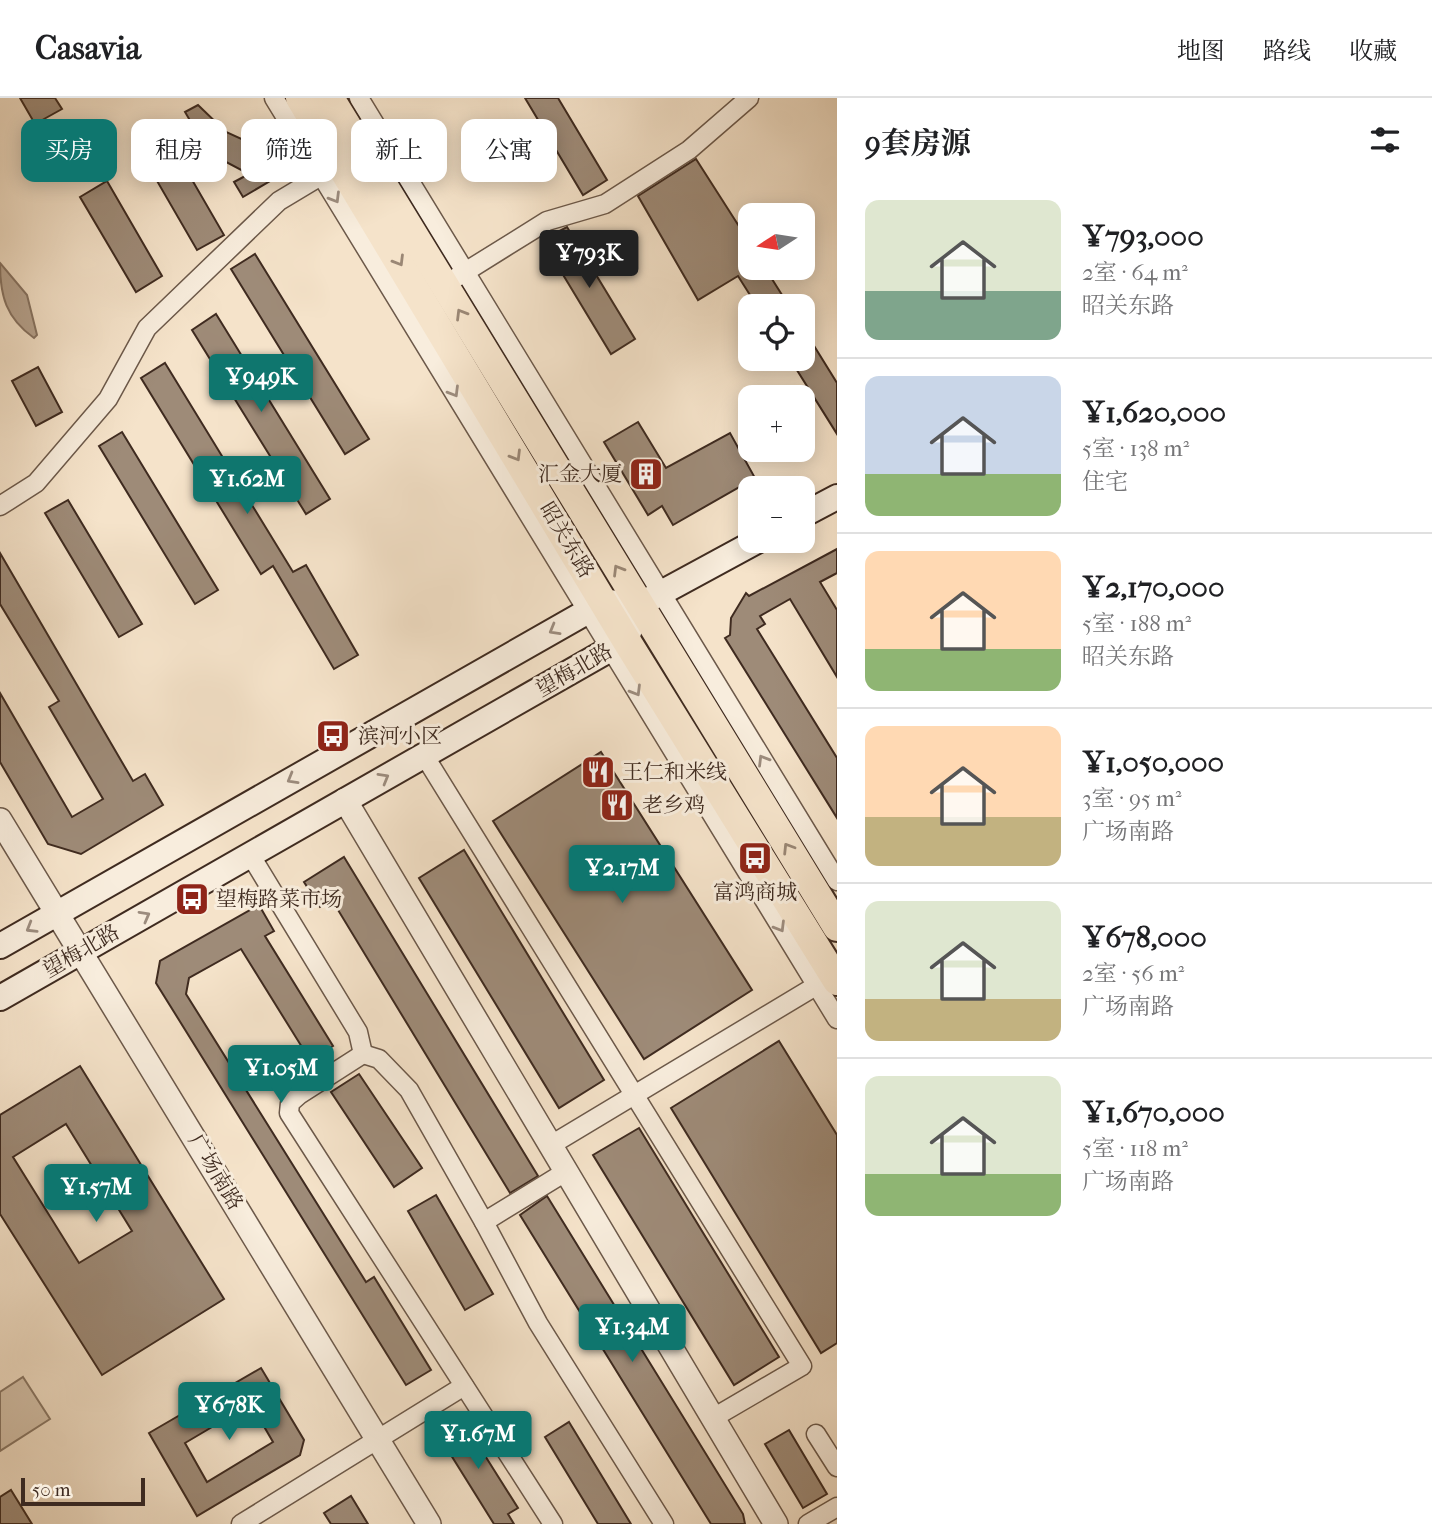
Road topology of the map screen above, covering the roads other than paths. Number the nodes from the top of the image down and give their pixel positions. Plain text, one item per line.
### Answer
1 (274, 98) edge
2 (300, 98) edge
3 (330, 98) edge
4 (359, 98) edge
5 (749, 98) edge
6 (291, 119) edge
7 (309, 119) edge
8 (337, 176) edge
9 (337, 180) edge
10 (311, 182) edge
11 (443, 285) junction
12 (837, 496) edge
13 (0, 506) edge
14 (815, 508) edge
15 (738, 551) edge
16 (650, 599) junction
17 (596, 607) junction
18 (618, 645) junction
19 (424, 755) junction
20 (772, 798) junction
21 (345, 800) junction
22 (0, 820) edge
23 (729, 824) junction
24 (251, 856) junction
25 (837, 881) edge
26 (58, 912) junction
27 (837, 927) edge
28 (0, 946) edge
29 (82, 951) junction
30 (829, 981) edge
31 (0, 998) edge
32 (837, 1019) edge
33 (363, 1054) junction
34 (634, 1095) junction
35 (551, 1145) junction
36 (567, 1171) junction
37 (484, 1222) junction
38 (464, 1386) junction
39 (713, 1418) junction
40 (816, 1434) dead end
41 (379, 1440) junction
42 (837, 1467) edge
43 (837, 1507) edge
44 (246, 1523) edge
45 (429, 1524) edge
46 (553, 1524) edge
47 (664, 1524) edge
48 (776, 1524) edge
49 (808, 1524) edge

1 - 6 street
2 - 7 main road, 昭关东路
3 - 11 main road, 昭关东路
4 - 11 street
5 - 11 street
8 -> 11 main road, 昭关东路
9 -> 17 street
10 - 13 street
16 -> 11 main road, 昭关东路
11 -> 17 main road, 昭关东路
12 - 14 main road
15 - 16 main road
16 - 17 main road
16 - 18 main road, 望梅北路
20 -> 16 main road, 昭关东路
17 - 18 main road, 昭关东路
17 -> 26 main road, 望梅北路
18 - 19 main road, 望梅北路
18 -> 23 main road, 昭关东路
21 -> 19 main road, 望梅北路
19 - 34 street
20 - 23 street
20 - 25 street
27 -> 20 main road, 昭关东路
21 - 24 main road, 望梅北路
21 - 35 street
22 - 26 street, 广场南路
23 -> 30 main road, 昭关东路
29 -> 24 main road, 望梅北路
24 - 33 street
26 -> 28 main road, 望梅北路
26 - 29 street, 广场南路
29 - 31 main road, 望梅北路
29 - 41 street, 广场南路
30 - 32 street
30 - 34 street
33 - 37 street
33 - 38 street
34 - 35 street
34 - 39 street
35 - 36 street
36 - 37 street
36 - 39 street
37 - 47 street
38 - 41 street
38 - 46 street
39 - 48 street
40 - 42 street
41 - 44 street
41 - 45 street, 广场南路
43 - 49 street

